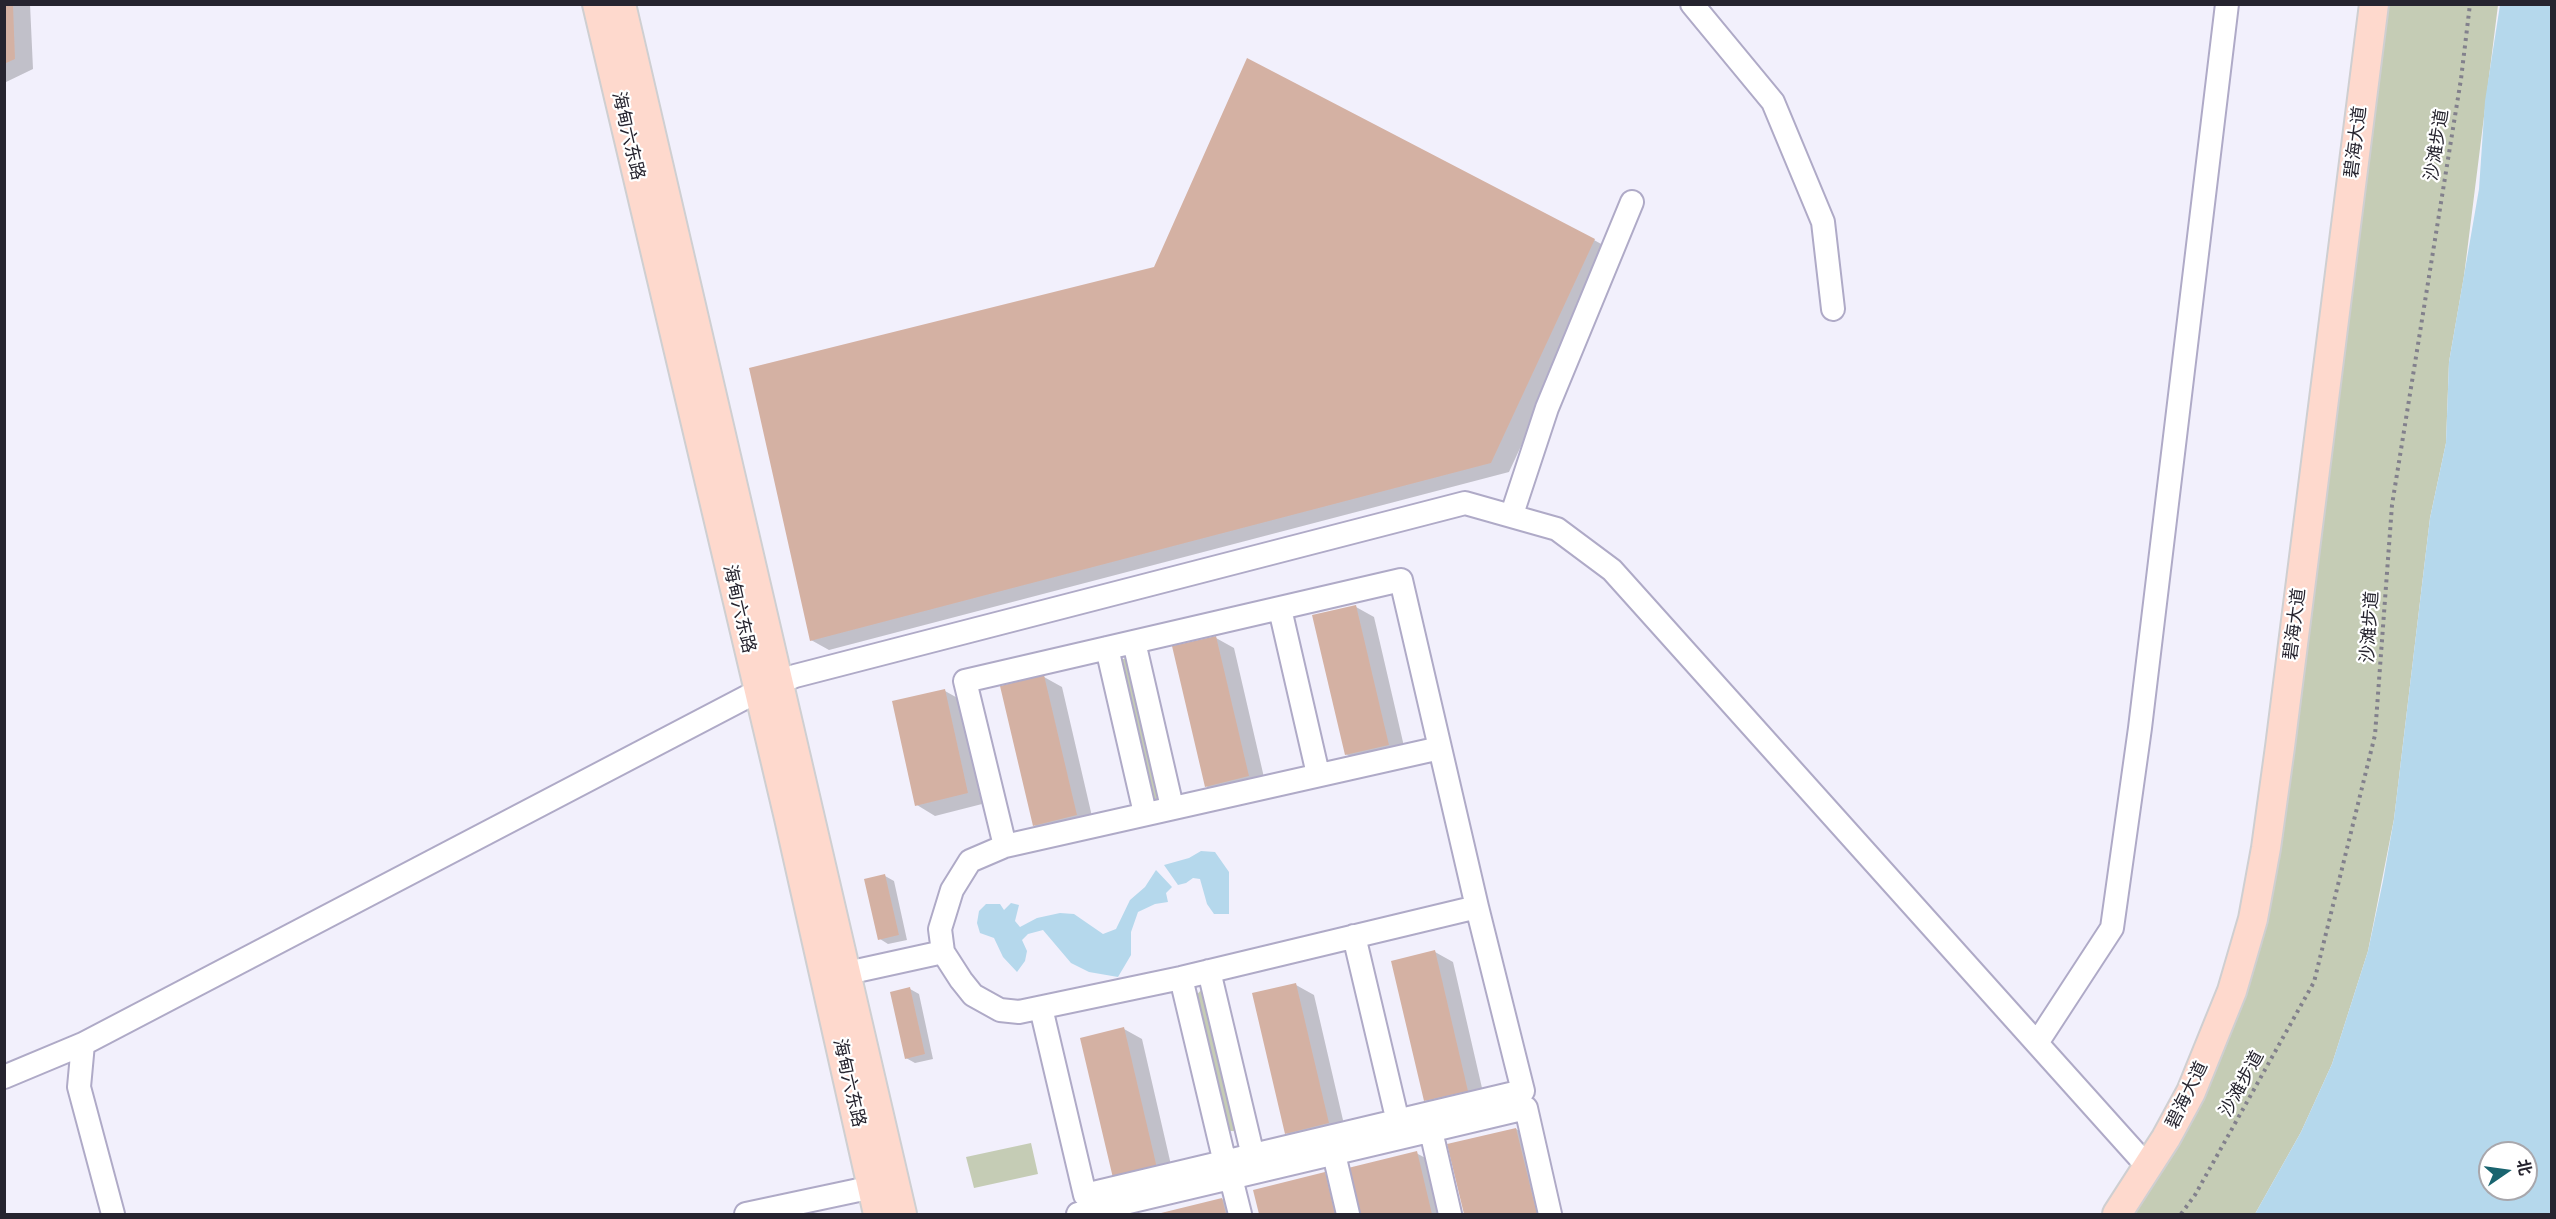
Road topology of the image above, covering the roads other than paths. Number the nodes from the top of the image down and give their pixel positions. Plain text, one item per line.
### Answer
1 (597, 4) edge
2 (621, 4) edge
3 (1692, 4) edge
4 (2227, 4) edge
5 (2374, 4) edge
6 (2385, 4) edge
7 (1632, 202) dead end
8 (1833, 309) dead end
9 (1512, 514) junction
10 (1280, 609) junction
11 (1134, 642) junction
12 (1107, 648) junction
13 (769, 687) junction
14 (1440, 748) junction
15 (1318, 774) junction
16 (1172, 807) junction
17 (1145, 813) junction
18 (1005, 846) junction
19 (1477, 907) junction
20 (1354, 936) junction
21 (943, 952) junction
22 (1209, 971) junction
23 (836, 976) junction
24 (1181, 978) junction
25 (1041, 1008) junction
26 (2037, 1043) junction
27 (84, 1044) junction
28 (4, 1077) edge
29 (1525, 1100) junction
30 (1398, 1122) junction
31 (1431, 1131) junction
32 (1334, 1154) junction
33 (1253, 1156) junction
34 (2148, 1167) junction
35 (1228, 1171) junction
36 (882, 1195) edge
37 (1133, 1208) edge
38 (113, 1215) edge
39 (746, 1215) edge
40 (902, 1215) edge
41 (1078, 1215) edge
42 (1240, 1215) edge
43 (1348, 1215) edge
44 (1450, 1215) edge
45 (1550, 1215) edge
46 (2117, 1215) edge
47 (2130, 1215) edge

1 - 13 main road, 海甸六东路
2 - 13 main road, 海甸六东路
3 - 8 street
4 - 26 street
5 - 34 main road, 碧海大道
6 - 47 main road, 碧海大道
7 - 9 street
9 - 13 street
9 - 26 street
10 - 11 street
10 - 14 street
10 - 15 street
11 - 12 street
11 - 16 street
12 - 17 street
12 - 18 street
13 - 23 main road, 海甸六东路
13 - 27 street
14 - 15 street
14 - 19 street
15 - 16 street
16 - 17 street
17 - 18 street
18 - 21 street
19 - 20 street
19 - 29 street
20 - 22 street
20 - 30 street
21 - 23 street
21 - 25 street
22 - 24 street
22 - 33 street
23 - 36 main road, 海甸六东路
24 - 25 street
24 - 35 street
25 - 35 street
26 - 34 street
27 - 28 street
27 - 38 street
29 - 30 street
29 - 31 street
29 - 45 street
30 - 33 street
31 - 32 street
31 - 44 street
32 - 35 street
32 - 43 street
33 - 35 street
34 - 46 main road, 碧海大道
35 - 37 street
35 - 42 street
36 - 39 street
36 - 40 main road, 海甸六东路
37 - 41 street

